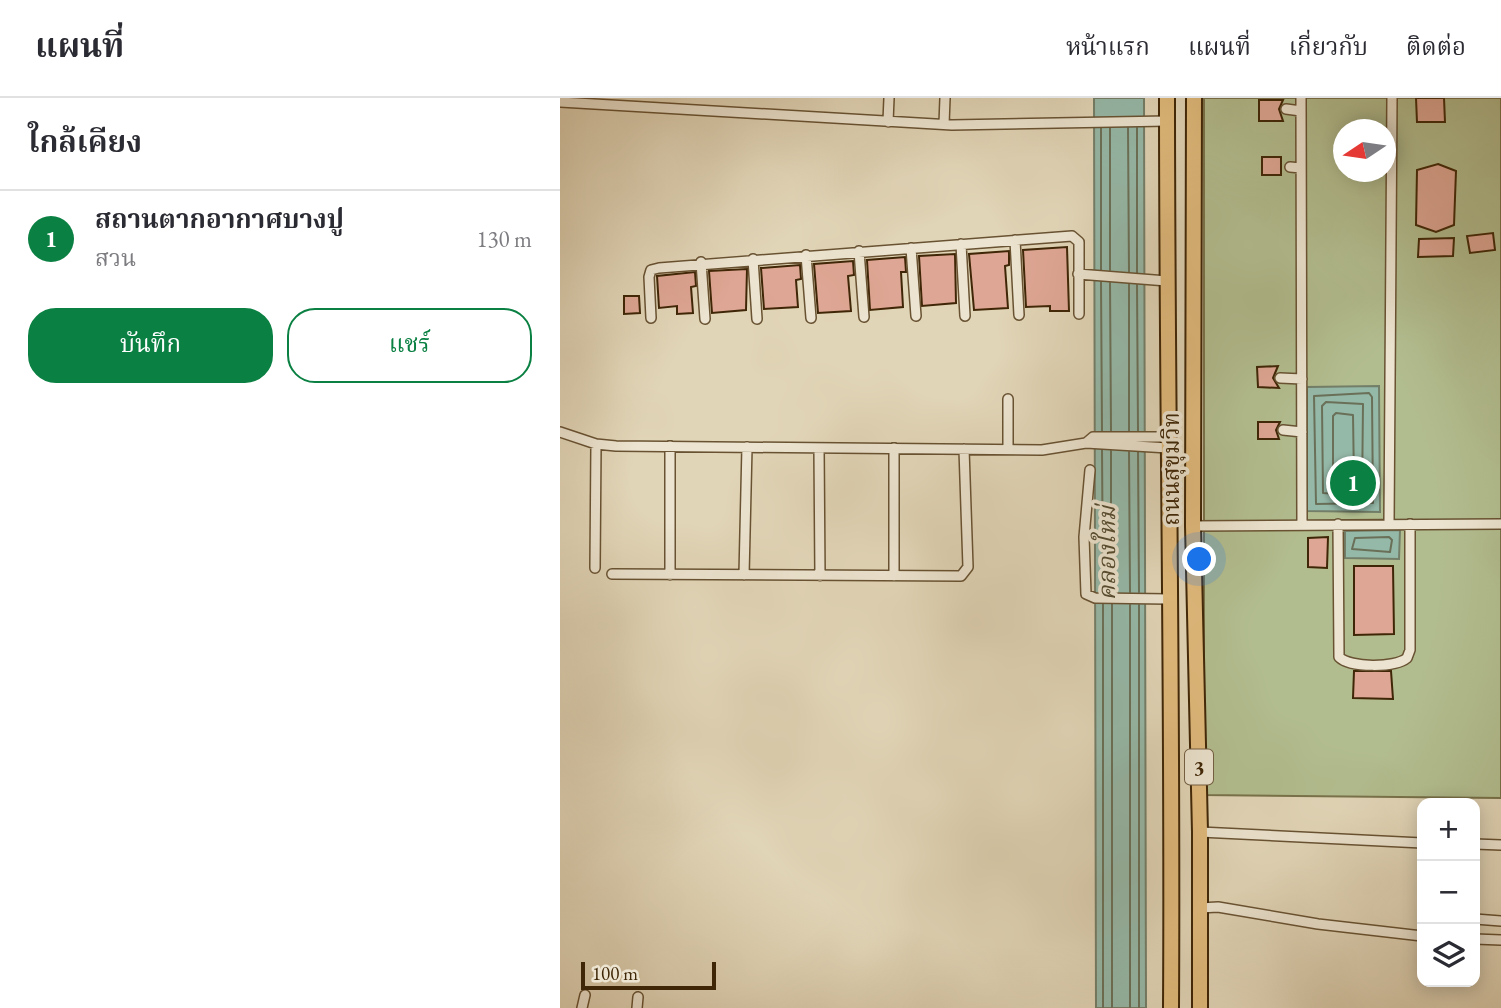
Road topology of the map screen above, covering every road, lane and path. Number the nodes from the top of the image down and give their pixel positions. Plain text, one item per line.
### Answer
1 (889, 98) edge
2 (945, 98) edge
3 (1167, 98) edge
4 (1194, 98) edge
5 (1301, 98) edge
6 (1392, 98) edge
7 (578, 100) edge
8 (560, 102) edge
9 (1286, 109) dead end
10 (1301, 111) junction
11 (1167, 121) junction
12 (888, 122) junction
13 (944, 124) junction
14 (1290, 167) dead end
15 (1301, 168) junction
16 (1015, 240) junction
17 (961, 244) junction
18 (911, 248) junction
19 (859, 251) junction
20 (806, 255) junction
21 (753, 259) junction
22 (701, 262) junction
23 (1078, 274) junction
24 (1167, 281) junction
25 (1079, 314) dead end
26 (1019, 315) dead end
27 (916, 316) dead end
28 (965, 316) dead end
29 (864, 317) dead end
30 (651, 318) dead end
31 (705, 318) dead end
32 (811, 318) dead end
33 (757, 319) dead end
34 (1280, 377) dead end
35 (1302, 379) junction
36 (1008, 399) dead end
37 (1283, 430) dead end
38 (560, 432) edge
39 (1302, 432) junction
40 (1091, 442) junction
41 (1168, 442) junction
42 (596, 444) junction
43 (670, 446) junction
44 (747, 447) junction
45 (819, 448) junction
46 (894, 448) junction
47 (964, 449) junction
48 (1008, 449) junction
49 (1090, 470) dead end
50 (1389, 523) junction
51 (1302, 524) junction
52 (1338, 524) junction
53 (1410, 524) junction
54 (1501, 524) edge
55 (1193, 526) junction
56 (1168, 527) junction
57 (596, 568) dead end
58 (612, 574) dead end
59 (670, 575) junction
60 (744, 576) junction
61 (820, 576) junction
62 (894, 576) junction
63 (1168, 599) junction
64 (1200, 832) junction
65 (1417, 843) edge
66 (1480, 844) edge
67 (1501, 845) edge
68 (1200, 908) junction
69 (1480, 919) edge
70 (1501, 921) edge
71 (1417, 935) edge
72 (1480, 939) edge
73 (1501, 940) edge
74 (585, 995) dead end
75 (638, 997) dead end
76 (582, 1008) edge
77 (637, 1008) edge
78 (1171, 1008) edge
79 (1200, 1008) edge

1 - 12 street
2 - 13 street
3 - 11 highway, ถนนสุขุมวิท / 3
4 - 55 highway, ถนนสุขุมวิท / 3
5 - 10 street
6 - 50 street
7 - 8 street
7 - 12 street
9 - 10 street
10 - 15 street
11 - 13 street
11 - 24 highway, ถนนสุขุมวิท / 3
12 - 13 street
14 - 15 street
15 - 35 street
16 - 17 street
16 - 23 street
16 - 26 street
17 - 18 street
17 - 28 street
18 - 19 street
18 - 27 street
19 - 20 street
19 - 29 street
20 - 21 street
20 - 32 street
21 - 22 street
21 - 33 street
22 - 30 street
22 - 31 street
23 - 24 street
23 - 25 street
24 - 41 highway, ถนนสุขุมวิท / 3
34 - 35 street
35 - 39 street
36 - 48 street
37 - 39 street
38 - 42 street
39 - 51 street
40 - 41 street
40 - 41 street
40 - 48 street
41 - 56 highway, ถนนสุขุมวิท / 3
42 - 43 street
42 - 57 street
43 - 44 street
43 - 59 street
44 - 45 street
44 - 60 street
45 - 46 street
45 - 61 street
46 - 47 street
46 - 62 street
47 - 48 street
47 - 62 street
49 - 63 street
50 - 52 street
50 - 53 street
51 - 52 street
51 - 55 street
52 - 53 street
53 - 54 street
55 - 56 highway
55 - 64 highway, ถนนสุขุมวิท / 3
56 - 63 highway, ถนนสุขุมวิท / 3
58 - 59 street
59 - 60 street
60 - 61 street
61 - 62 street
63 - 78 highway, ถนนสุขุมวิท / 3
64 - 65 street
64 - 68 highway, ถนนสุขุมวิท / 3
66 - 67 street
68 - 71 street
68 - 79 highway, ถนนสุขุมวิท / 3
69 - 70 street
72 - 73 street
74 - 76 street
75 - 77 street

